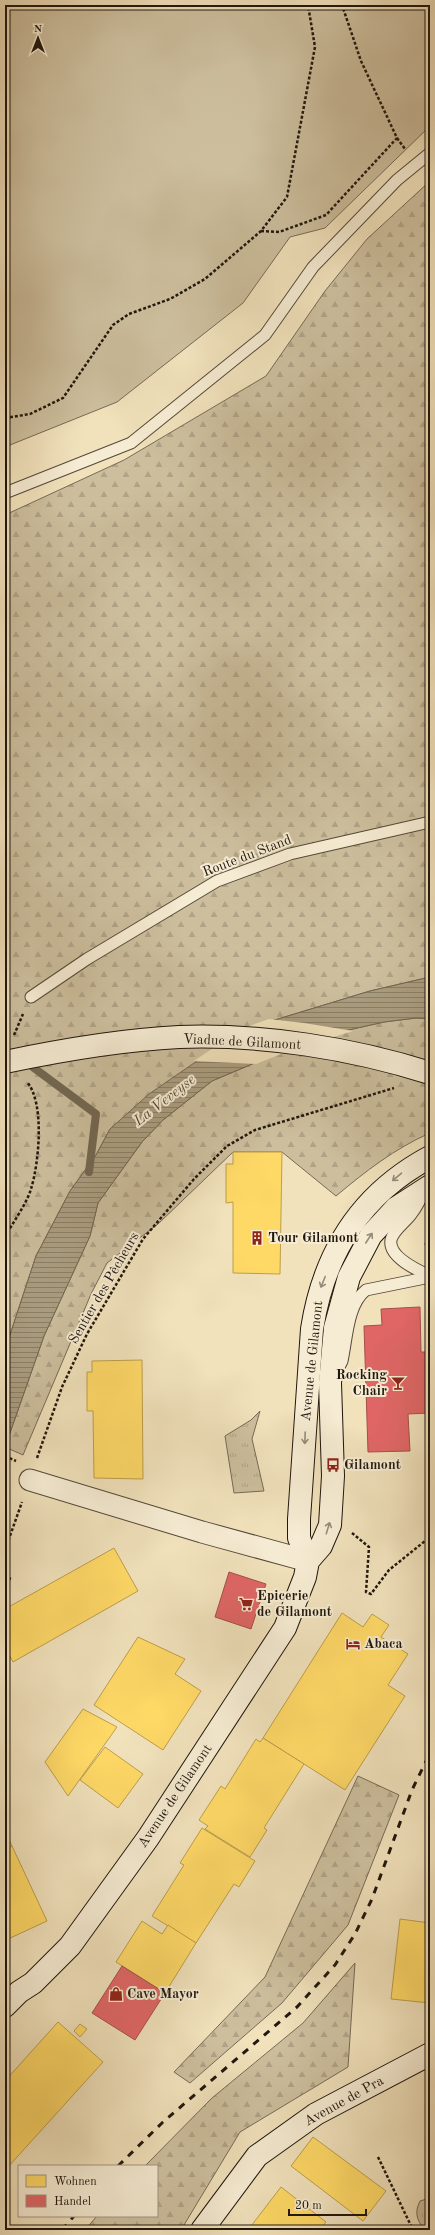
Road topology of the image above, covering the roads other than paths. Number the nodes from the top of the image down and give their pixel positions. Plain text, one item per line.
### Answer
1 (430, 153) edge
2 (5, 493) edge
3 (430, 822) edge
4 (31, 997) road end
5 (8, 1052) edge
6 (430, 1073) edge
7 (430, 1157) edge
8 (429, 1187) edge
9 (430, 1277) edge
10 (330, 1384) junction
11 (29, 1468) road end
12 (308, 1561) junction
13 (5, 2006) edge
14 (430, 2054) edge
15 (202, 2230) edge

1 - 2 lane
3 - 4 lane, Route du Stand
5 - 6 street, Viaduc de Gilamont
7 -> 12 street, Avenue de Gilamont
8 - 9 lane
10 -> 8 street, Avenue de Gilamont
9 - 10 lane
12 -> 10 street, Avenue de Gilamont
11 - 12 street
12 - 13 street, Avenue de Gilamont
14 - 15 street, Avenue de Pra

